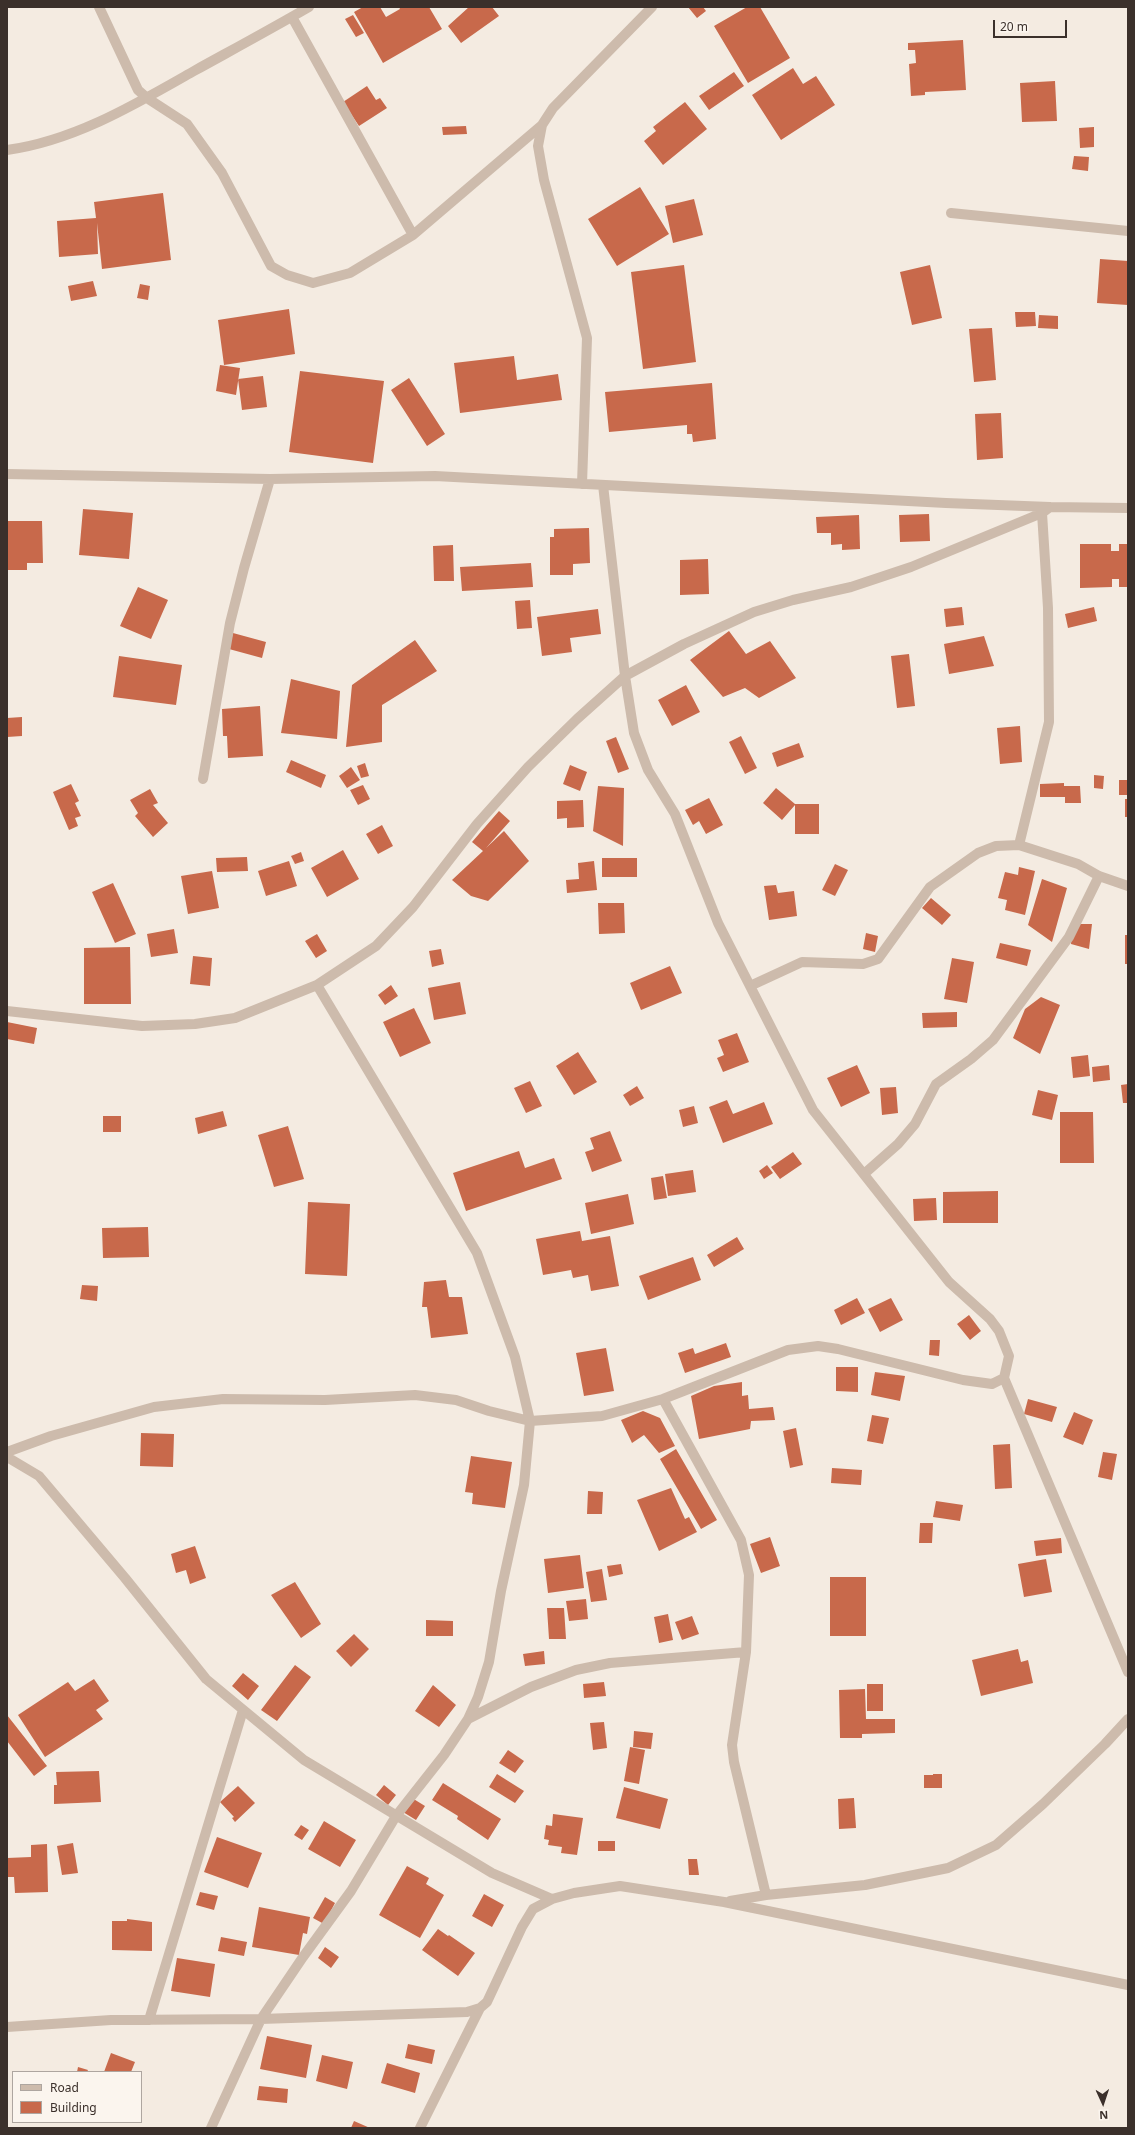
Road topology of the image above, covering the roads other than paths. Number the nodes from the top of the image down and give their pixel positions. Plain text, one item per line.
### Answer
1 (99, 7) edge
2 (308, 7) edge
3 (652, 7) edge
4 (292, 17) junction
5 (147, 98) junction
6 (542, 125) junction
7 (7, 150) edge
8 (951, 213) dead end
9 (1128, 231) edge
10 (413, 235) junction
11 (7, 474) edge
12 (270, 479) junction
13 (582, 484) junction
14 (603, 485) junction
15 (1128, 508) edge
16 (1046, 510) junction
17 (625, 676) junction
18 (203, 778) dead end
19 (1019, 845) junction
20 (1098, 876) junction
21 (1128, 886) edge
22 (316, 985) junction
23 (750, 986) junction
24 (7, 1011) edge
25 (864, 1174) junction
26 (1004, 1378) junction
27 (663, 1399) junction
28 (530, 1421) junction
29 (7, 1452) edge
30 (7, 1457) edge
31 (746, 1652) junction
32 (1128, 1672) edge
33 (243, 1710) junction
34 (468, 1719) junction
35 (1128, 1719) edge
36 (396, 1816) junction
37 (766, 1895) junction
38 (552, 1899) junction
39 (724, 1902) junction
40 (1128, 1985) edge
41 (480, 2008) junction
42 (261, 2019) junction
43 (149, 2020) junction
44 (7, 2027) edge
45 (211, 2128) edge
46 (420, 2128) edge

1 - 5 street
2 - 4 street
3 - 6 street
4 - 5 street
4 - 10 street
5 - 7 street
5 - 10 street
6 - 10 street
6 - 13 street
8 - 9 street
11 - 12 street
12 - 13 street
12 - 18 street
13 - 14 street
14 - 16 street
14 - 17 street
15 - 16 street
16 - 17 street
16 - 19 street
17 - 22 street
17 - 23 street
19 - 20 street
19 - 23 street
20 - 21 street
20 - 25 street
22 - 24 street
22 - 28 street
23 - 25 street
25 - 26 street
26 - 27 street
26 - 32 street
27 - 28 street
27 - 31 street
28 - 29 street
28 - 34 street
30 - 33 street
31 - 34 street
31 - 37 street
33 - 36 street
33 - 43 street
34 - 36 street
35 - 37 street
36 - 38 street
36 - 42 street
37 - 39 street
38 - 39 street
38 - 41 street
39 - 40 street
41 - 42 street
41 - 46 street
42 - 43 street
42 - 45 street
43 - 44 street

